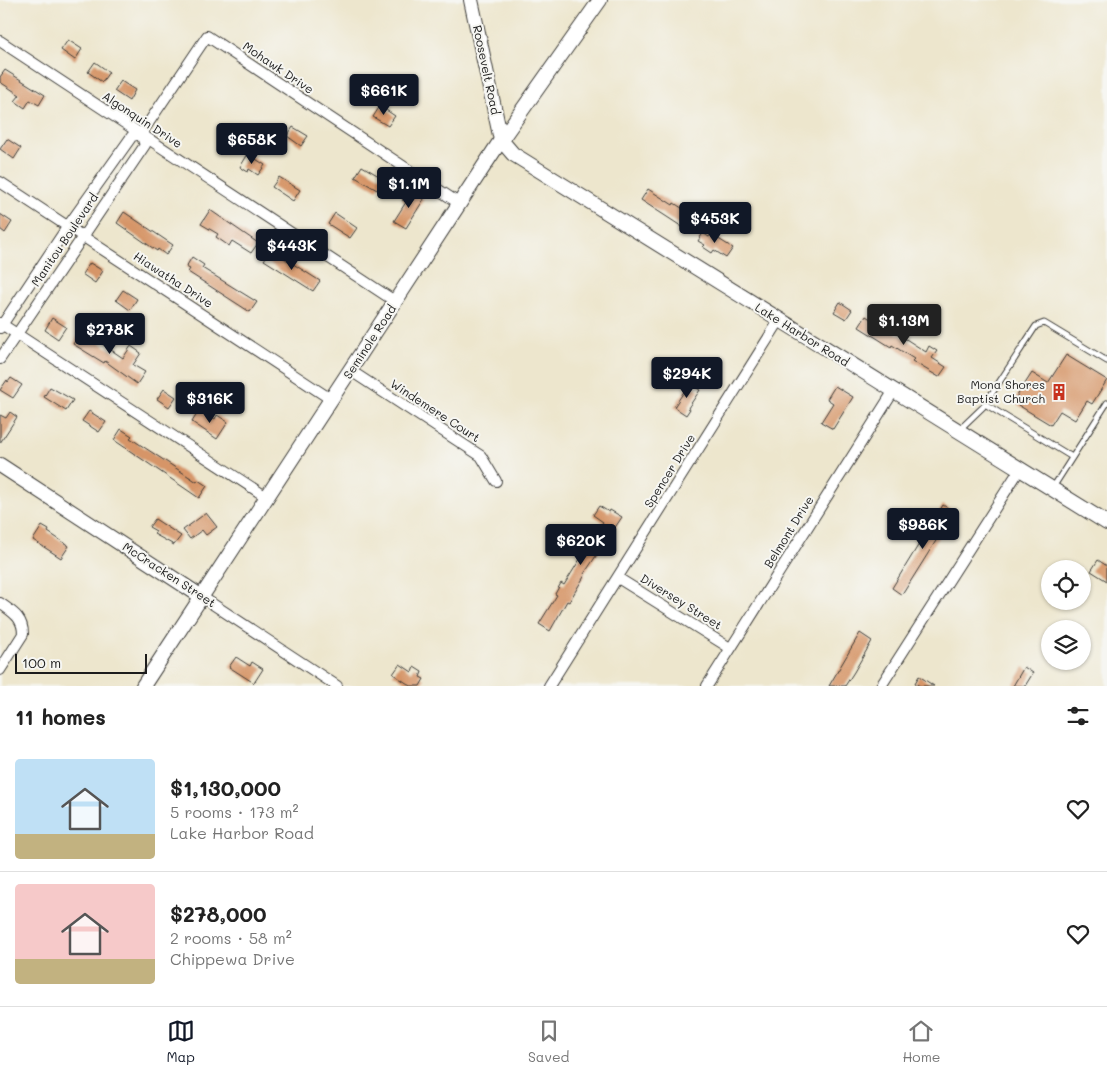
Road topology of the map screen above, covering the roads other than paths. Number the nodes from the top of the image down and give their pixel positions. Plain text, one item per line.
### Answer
1 (471, 0) edge
2 (600, 0) edge
3 (207, 36) joint
4 (0, 41) edge
5 (141, 134) junction
6 (501, 140) junction
7 (0, 182) edge
8 (460, 204) junction
9 (68, 226) junction
10 (82, 236) junction
11 (396, 302) junction
12 (779, 321) junction
13 (1, 325) edge
14 (16, 334) junction
15 (0, 359) edge
16 (1107, 361) edge
17 (351, 371) junction
18 (893, 392) junction
19 (332, 400) junction
20 (1107, 403) edge
21 (985, 404) junction
22 (958, 430) junction
23 (1072, 457) junction
24 (0, 465) edge
25 (1020, 469) junction
26 (496, 481) dead end
27 (1052, 489) junction
28 (268, 498) junction
29 (1107, 524) edge
30 (618, 578) junction
31 (202, 597) junction
32 (0, 603) edge
33 (730, 648) junction
34 (0, 670) edge
35 (143, 686) edge
36 (337, 686) edge
37 (550, 686) edge
38 (707, 686) edge
39 (881, 686) edge

1 - 6 street, Roosevelt Road
2 - 6 street, Seminole Road
3 - 5 street, Manitou Boulevard
3 - 8 street, Mohawk Drive
4 - 5 street, Algonquin Drive
5 - 9 street, Manitou Boulevard
5 - 10 street, Manitou Boulevard
5 - 11 street, Algonquin Drive
6 - 8 street, Seminole Road
6 - 12 street, Lake Harbor Road
7 - 9 street, Hiawatha Drive
8 - 11 street, Seminole Road
9 - 10 street, Hiawatha Drive
9 - 13 street, Manitou Boulevard
10 - 14 street, Manitou Boulevard
10 - 19 street, Hiawatha Drive
11 - 17 street, Seminole Road
12 - 18 street, Lake Harbor Road
12 - 30 street, Spencer Drive
13 - 14 street
14 - 15 street, Manitou Boulevard
14 - 28 street
16 - 21 lane
17 - 19 street, Seminole Road
17 - 26 street, Windemere Court
18 - 22 street, Lake Harbor Road
18 - 33 street, Belmont Drive
19 - 28 street, Seminole Road
20 - 23 lane
21 - 22 lane
21 - 23 lane
22 - 25 street, Lake Harbor Road
23 - 27 lane
24 - 31 street, McCracken Street
25 - 27 street, Lake Harbor Road
25 - 39 street
27 - 29 street, Lake Harbor Road
28 - 31 street, Seminole Road
30 - 33 street, Diversey Street
30 - 37 street, Spencer Drive
31 - 35 street, Seminole Road
31 - 36 street, McCracken Street
32 - 34 street
33 - 38 street, Belmont Drive

